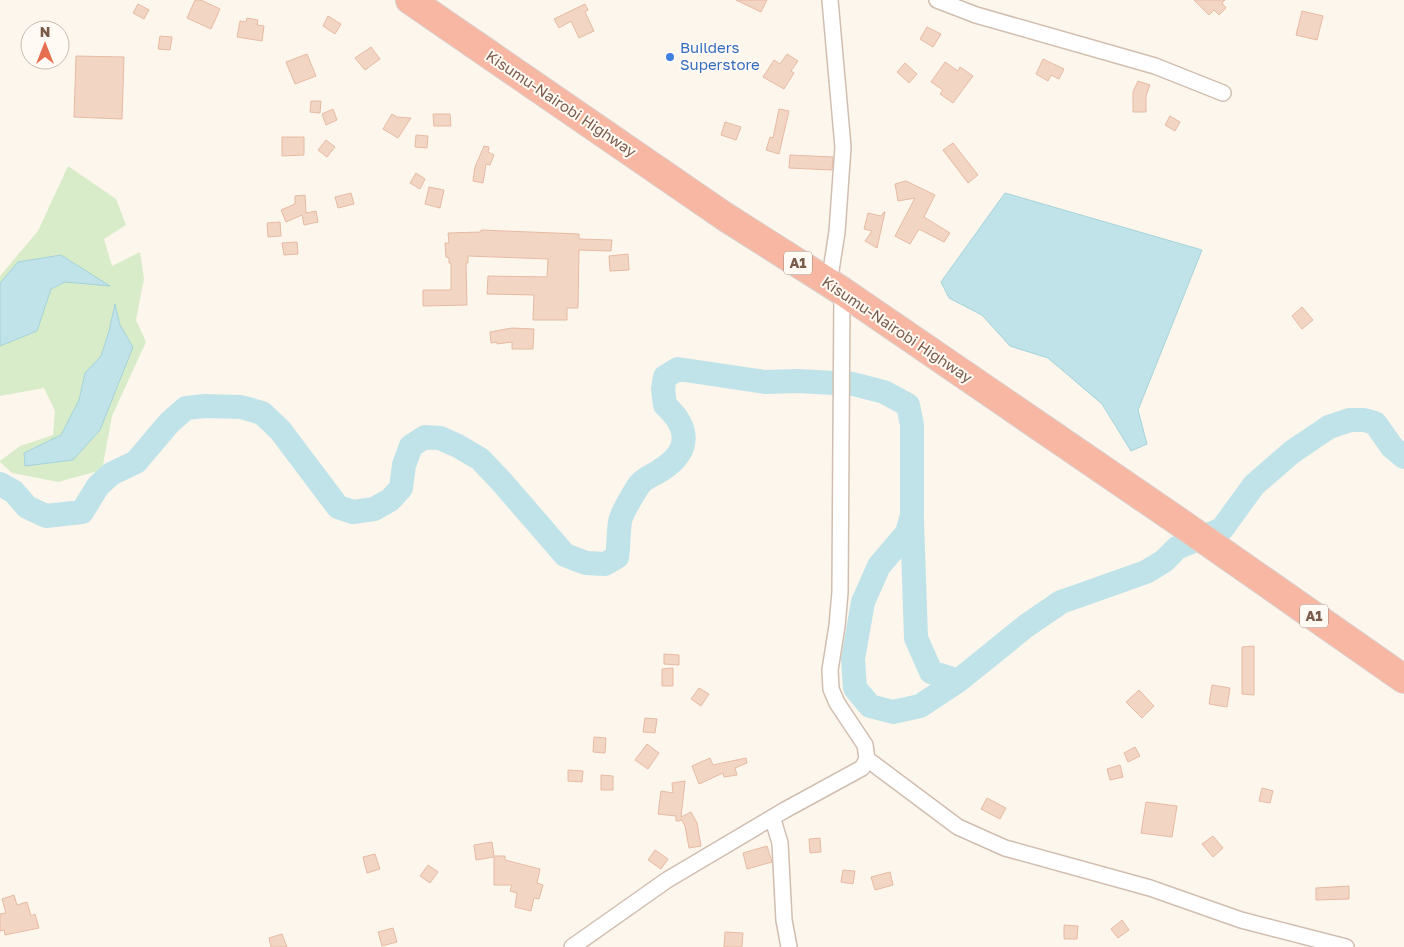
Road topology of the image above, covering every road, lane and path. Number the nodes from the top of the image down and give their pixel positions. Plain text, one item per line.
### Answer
1 (410, 0) edge
2 (830, 0) edge
3 (937, 0) edge
4 (1223, 93) dead end
5 (835, 287) junction
6 (1404, 679) edge
7 (867, 759) junction
8 (774, 823) dead end
9 (1327, 945) edge
10 (572, 947) edge
11 (789, 947) edge
12 (1346, 947) edge

1 - 5 highway, Kisumu-Nairobi Highway / A1
2 - 5 street
3 - 4 street
5 - 6 highway, Kisumu-Nairobi Highway / A1
5 - 7 street
7 - 9 street
7 - 10 street
8 - 11 street
9 - 12 street

